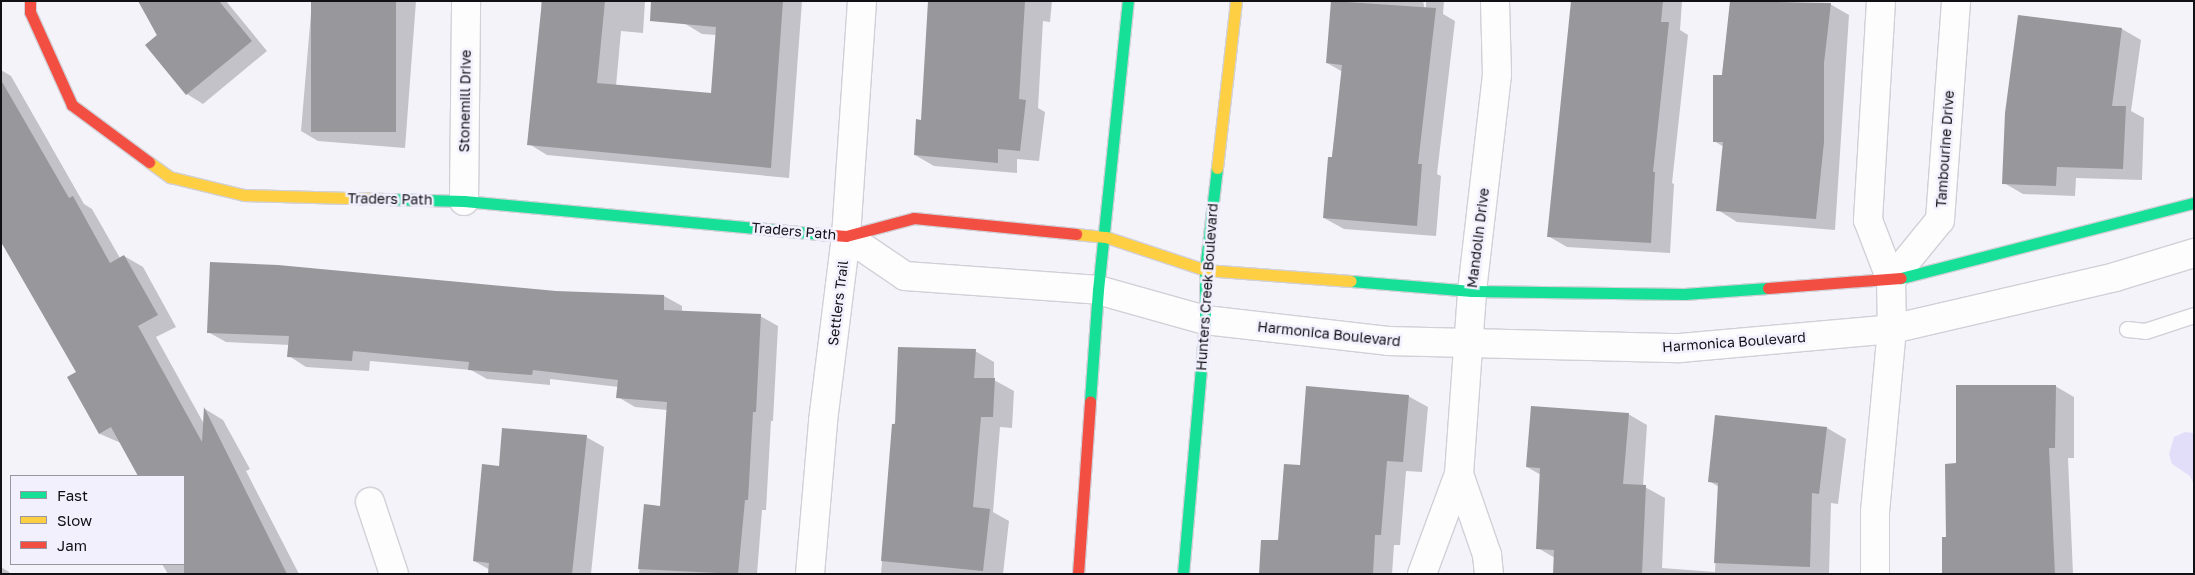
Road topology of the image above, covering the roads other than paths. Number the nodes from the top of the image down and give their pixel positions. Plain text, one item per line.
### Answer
1 (30, 1) edge
2 (466, 1) edge
3 (862, 1) edge
4 (1128, 1) edge
5 (1236, 1) edge
6 (1495, 1) edge
7 (1881, 1) edge
8 (1956, 1) edge
9 (464, 200) junction
10 (2194, 203) edge
11 (846, 236) junction
12 (1106, 236) junction
13 (2194, 252) edge
14 (1205, 270) junction
15 (1891, 280) junction
16 (1098, 290) junction
17 (1472, 291) junction
18 (2194, 316) edge
19 (1205, 320) junction
20 (1892, 329) junction
21 (2127, 329) dead end
22 (1468, 344) junction
23 (1459, 474) junction
24 (370, 502) dead end
25 (394, 574) edge
26 (810, 574) edge
27 (1078, 574) edge
28 (1183, 574) edge
29 (1422, 574) edge
30 (1489, 574) edge
31 (1875, 574) edge

1 - 9 street, Traders Path
2 - 9 street, Stonemill Drive
3 - 11 street, Settlers Trail
4 - 12 street
5 - 14 street, Hunters Creek Boulevard
6 - 17 street, Mandolin Drive
7 - 15 street
8 - 15 street, Tambourine Drive
9 - 11 street, Traders Path
10 - 15 street
11 - 12 street, Traders Path
11 - 16 street, Traders Path
11 - 26 street, Settlers Trail
12 - 14 street, Traders Path
12 - 16 street
13 - 20 street, Harmonica Boulevard
14 - 17 street
14 - 19 street, Hunters Creek Boulevard
15 - 17 street
15 - 20 street
16 - 19 street, Traders Path
16 - 27 street
17 - 22 street, Mandolin Drive
18 - 21 lane
19 - 22 street, Harmonica Boulevard
19 - 28 street, Hunters Creek Boulevard
20 - 22 street, Harmonica Boulevard
20 - 31 street
22 - 23 street, Mandolin Drive
23 - 29 street, Mandolin Drive
23 - 30 street, Mandolin Drive
24 - 25 street

